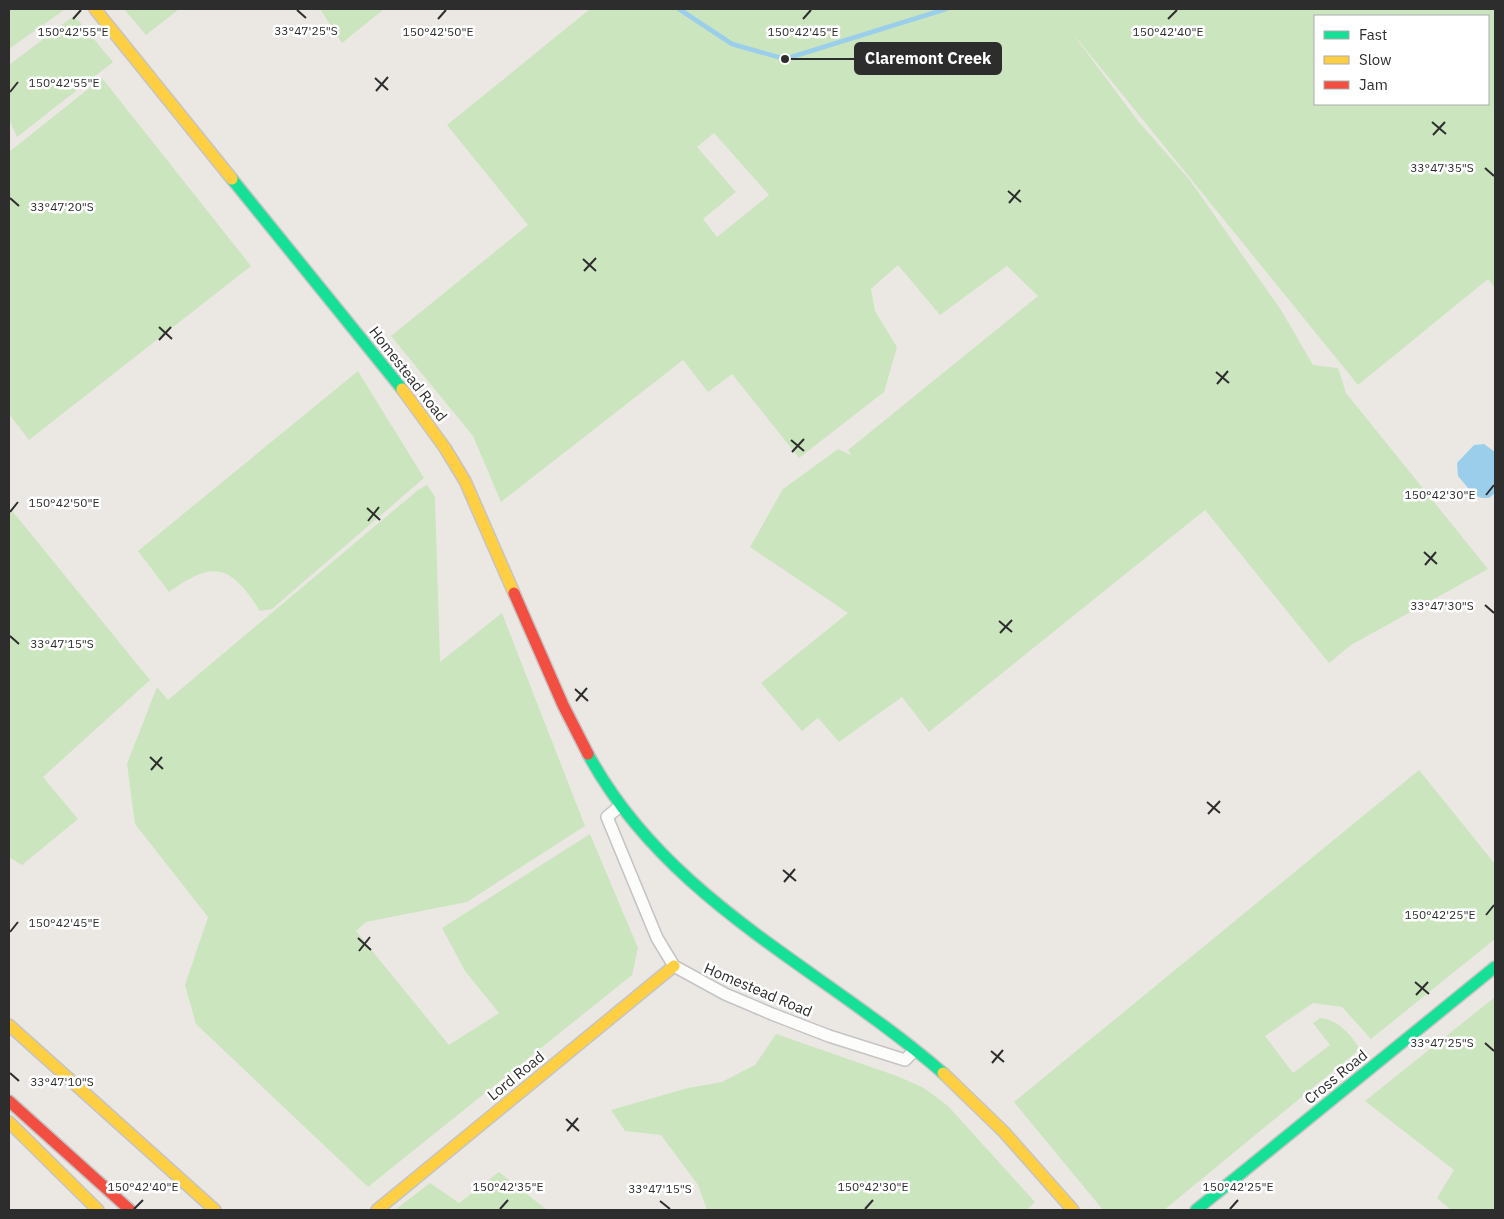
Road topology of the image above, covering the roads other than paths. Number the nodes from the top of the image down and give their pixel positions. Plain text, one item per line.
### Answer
1 (95, 9) edge
2 (620, 806) junction
3 (674, 966) junction
4 (1495, 967) edge
5 (9, 1025) edge
6 (915, 1050) junction
7 (9, 1101) edge
8 (9, 1122) edge
9 (98, 1210) edge
10 (130, 1210) edge
11 (215, 1210) edge
12 (376, 1210) edge
13 (1073, 1210) edge
14 (1196, 1210) edge

1 - 2 main road, Homestead Road
2 - 3 street, Homestead Road
2 - 6 main road, Homestead Road
3 - 6 street, Homestead Road
3 - 12 main road, Lord Road
4 - 14 main road, Cross Road
5 - 11 main road
6 - 13 main road, Homestead Road
7 - 10 main road
8 - 9 main road

